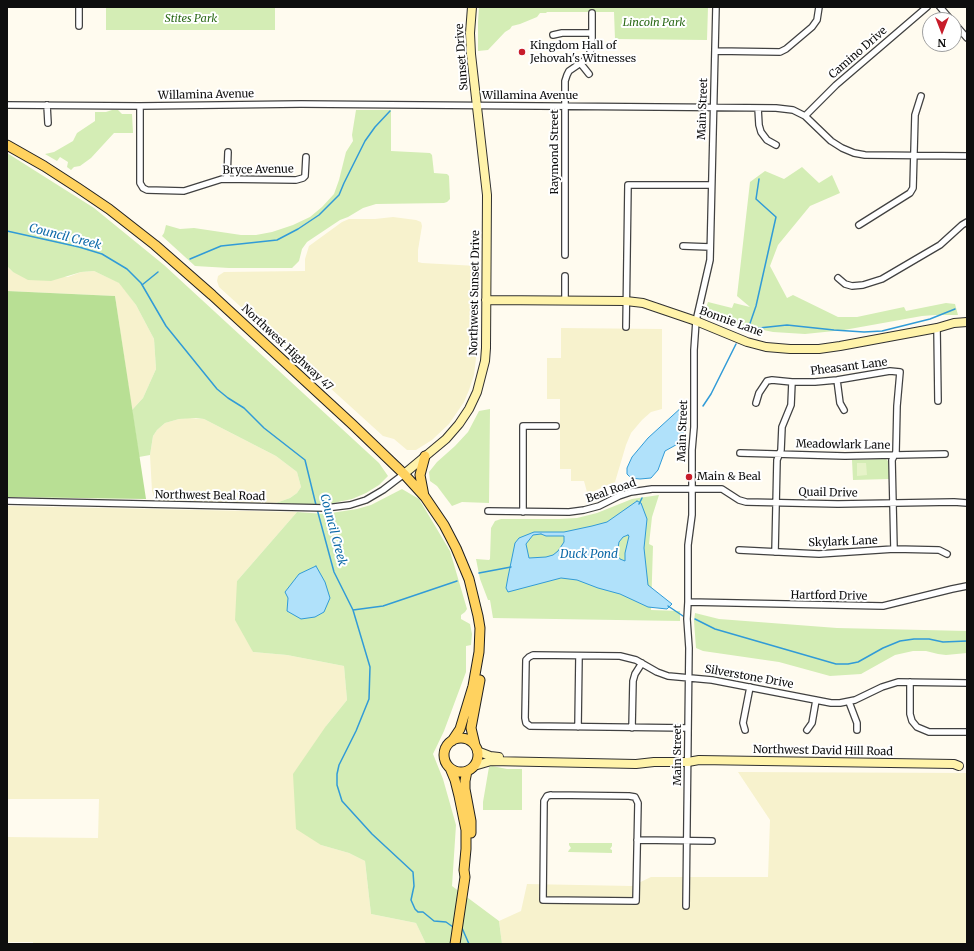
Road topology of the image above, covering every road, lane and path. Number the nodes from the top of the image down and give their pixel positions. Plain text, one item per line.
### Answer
1 (79, 7) edge
2 (472, 7) edge
3 (716, 7) edge
4 (819, 7) edge
5 (927, 7) edge
6 (592, 13) dead end
7 (79, 26) dead end
8 (592, 32) junction
9 (553, 35) dead end
10 (715, 52) junction
11 (581, 64) junction
12 (589, 74) dead end
13 (921, 96) dead end
14 (7, 105) edge
15 (48, 105) junction
16 (140, 106) junction
17 (477, 106) junction
18 (565, 106) junction
19 (713, 108) junction
20 (758, 108) junction
21 (805, 116) junction
22 (48, 123) dead end
23 (7, 145) edge
24 (776, 145) dead end
25 (228, 152) dead end
26 (914, 155) junction
27 (967, 156) edge
28 (306, 157) dead end
29 (227, 180) junction
30 (712, 185) junction
31 (967, 222) edge
32 (859, 225) dead end
33 (683, 246) dead end
34 (710, 246) junction
35 (565, 255) dead end
36 (565, 276) dead end
37 (838, 278) dead end
38 (486, 300) junction
39 (565, 301) junction
40 (626, 301) junction
41 (696, 321) junction
42 (967, 322) edge
43 (626, 327) dead end
44 (937, 328) junction
45 (837, 380) junction
46 (792, 382) junction
47 (938, 401) dead end
48 (756, 402) dead end
49 (844, 410) dead end
50 (556, 426) dead end
51 (740, 453) dead end
52 (779, 454) junction
53 (945, 454) dead end
54 (425, 456) junction
55 (894, 456) junction
56 (404, 474) junction
57 (692, 488) junction
58 (425, 497) junction
59 (7, 501) edge
60 (776, 502) junction
61 (893, 503) junction
62 (967, 503) edge
63 (488, 511) dead end
64 (523, 512) junction
65 (894, 549) junction
66 (739, 550) dead end
67 (775, 552) junction
68 (947, 554) dead end
69 (967, 586) edge
70 (688, 602) junction
71 (480, 628) junction
72 (580, 656) junction
73 (642, 663) junction
74 (688, 677) junction
75 (910, 682) junction
76 (967, 683) edge
77 (750, 687) junction
78 (816, 700) junction
79 (849, 702) junction
80 (578, 727) junction
81 (632, 728) junction
82 (688, 728) junction
83 (745, 730) dead end
84 (807, 730) dead end
85 (857, 730) dead end
86 (967, 732) edge
87 (452, 741) junction
88 (476, 748) junction
89 (654, 762) junction
90 (688, 762) junction
91 (963, 766) edge
92 (450, 768) junction
93 (471, 768) junction
94 (637, 840) junction
95 (687, 841) junction
96 (712, 841) dead end
97 (465, 877) junction
98 (686, 906) dead end
99 (455, 944) edge

1 - 7 street
2 - 17 street, Sunset Drive
3 - 10 street, Main Street
4 - 10 street
5 - 21 street, Camino Drive
6 - 8 street, Raymond Street
8 - 9 street
8 - 11 street, Raymond Street
10 - 19 street, Main Street
11 - 12 street
11 - 18 street, Raymond Street
13 - 26 street
14 - 15 street, Willamina Avenue
15 - 16 street, Willamina Avenue
15 - 22 street
16 - 17 street, Willamina Avenue
16 - 29 street, Bryce Avenue
17 - 18 street, Willamina Avenue
17 - 38 street, Northwest Sunset Drive
18 - 19 street, Willamina Avenue
18 - 35 street, Raymond Street
19 - 20 street, Willamina Avenue
19 - 30 street, Main Street
20 - 21 street, Willamina Avenue
20 - 24 street
21 - 26 street, Willamina Avenue
23 - 56 main road, Northwest Highway 47
25 - 29 street
26 - 27 street, Willamina Avenue
26 - 32 street
28 - 29 street, Bryce Avenue
30 - 34 street, Main Street
30 - 40 street
31 - 37 street
33 - 34 street
34 - 41 street, Main Street
36 - 39 street
38 - 39 street, Bonnie Lane
38 - 54 street, Northwest Sunset Drive
39 - 40 street, Bonnie Lane
40 - 41 street, Bonnie Lane
40 - 43 street
41 - 44 street, Bonnie Lane
41 - 57 street, Main Street
42 - 44 street, Bonnie Lane
44 - 47 street
45 - 46 street, Pheasant Lane
45 - 49 street
45 - 55 street, Pheasant Lane
46 - 48 street, Pheasant Lane
46 - 52 street
50 - 64 street
51 - 52 street, Meadowlark Lane
52 - 55 street, Meadowlark Lane
52 - 60 street
53 - 55 street, Meadowlark Lane
54 - 56 street, Northwest Sunset Drive
54 - 58 main road
55 - 61 street, Pheasant Lane
56 - 58 main road, Northwest Highway 47
56 - 59 street, Northwest Beal Road
57 - 60 street, Quail Drive
57 - 64 street, Beal Road
57 - 70 street, Main Street
58 - 71 main road, Northwest Highway 47
60 - 61 street, Quail Drive
60 - 67 street
61 - 62 street, Quail Drive
61 - 65 street, Pheasant Lane
63 - 64 street, Beal Road
65 - 67 street, Skylark Lane
65 - 68 street, Skylark Lane
66 - 67 street, Skylark Lane
69 - 70 street, Hartford Drive
70 - 74 street, Main Street
71 - 87 main road, Northwest Highway 47
71 - 88 main road, Northwest Highway 47
72 - 73 street, Silverstone Drive
72 - 80 street
72 - 80 street, Silverstone Drive
73 - 74 street, Silverstone Drive
73 - 81 street
74 - 77 street, Silverstone Drive
74 - 82 street, Main Street
75 - 76 street, Silverstone Drive
75 - 79 street, Silverstone Drive
75 - 86 street
77 - 78 street, Silverstone Drive
77 - 83 street
78 - 79 street, Silverstone Drive
78 - 84 street
79 - 85 street
80 - 81 street
81 - 82 street
82 - 90 street, Main Street
87 - 88 main road
87 - 92 main road
88 - 89 street, Northwest David Hill Road
88 - 93 main road
89 - 90 street, Northwest David Hill Road
89 - 93 street, Northwest David Hill Road
90 - 91 street, Northwest David Hill Road
90 - 95 street, Main Street
92 - 93 main road
92 - 97 main road
93 - 97 main road
94 - 94 street
94 - 95 street
95 - 96 street
95 - 98 street, Main Street
97 - 99 main road

